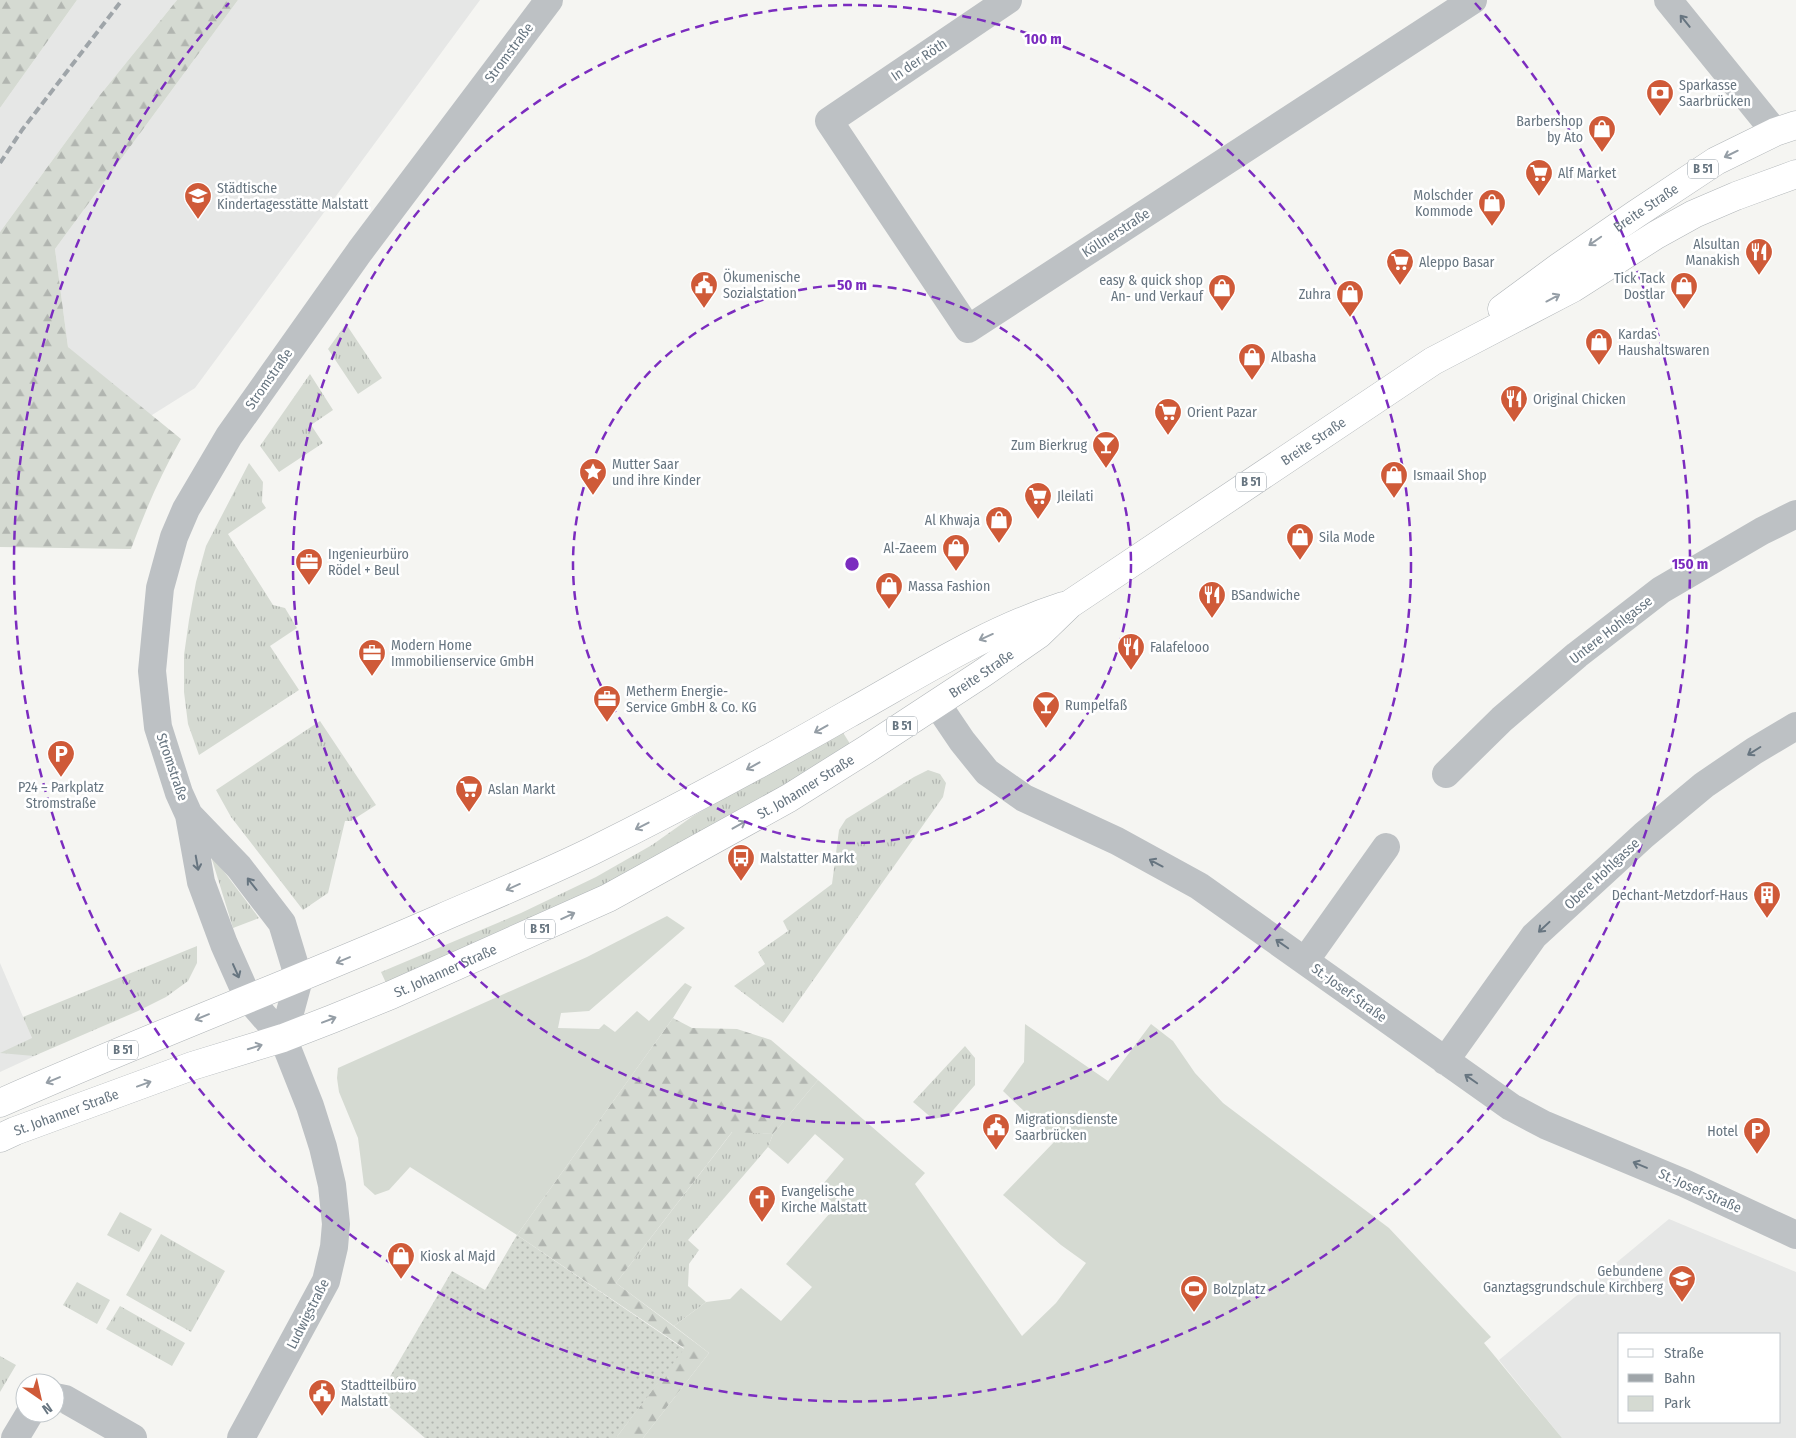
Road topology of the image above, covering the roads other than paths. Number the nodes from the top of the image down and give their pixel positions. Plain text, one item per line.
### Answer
1 (549, 0) edge
2 (1008, 0) edge
3 (1473, 0) edge
4 (1668, 0) edge
5 (829, 121) joint
6 (1785, 129) edge
7 (1796, 174) edge
8 (1433, 361) junction
9 (1793, 523) edge
10 (1070, 604) junction
11 (919, 674) junction
12 (937, 704) junction
13 (1796, 726) edge
14 (867, 749) joint
15 (1446, 774) dead end
16 (189, 815) junction
17 (1386, 847) dead end
18 (1305, 961) junction
19 (299, 979) junction
20 (248, 998) junction
21 (284, 1038) junction
22 (1444, 1060) junction
23 (0, 1103) edge
24 (0, 1138) edge
25 (1796, 1235) edge
26 (65, 1399) edge
27 (24, 1423) edge
28 (245, 1437) edge
29 (15, 1438) edge
30 (133, 1438) edge

1 - 16 street, Stromstraße
2 - 5 street, In der Röth
3 - 5 street, Köllnerstraße
6 -> 4 street
6 -> 8 main road, Breite Straße / B 51
8 -> 7 main road, Breite Straße / B 51
8 - 10 main road, Breite Straße / B 51
9 - 15 street, Untere Hohlgasse
10 -> 11 main road, Breite Straße / B 51
10 - 12 main road, Breite Straße / B 51
11 - 12 main road, Breite Straße
11 -> 19 main road, Breite Straße / B 51
12 - 14 main road, Breite Straße / B 51
18 -> 12 street, St.-Josef-Straße
13 -> 22 street, Obere Hohlgasse
21 -> 14 main road, St. Johanner Straße / B 51
19 -> 16 street, Stromstraße
16 -> 20 street, Stromstraße
17 - 18 street
18 - 22 street, St.-Josef-Straße
19 - 20 main road, B 51
19 - 21 street
20 - 21 street, Stromstraße
20 -> 23 main road, B 51
24 -> 21 main road, St. Johanner Straße / B 51
21 - 28 street, Ludwigstraße
25 -> 22 street, St.-Josef-Straße
26 - 30 street
27 - 29 street

